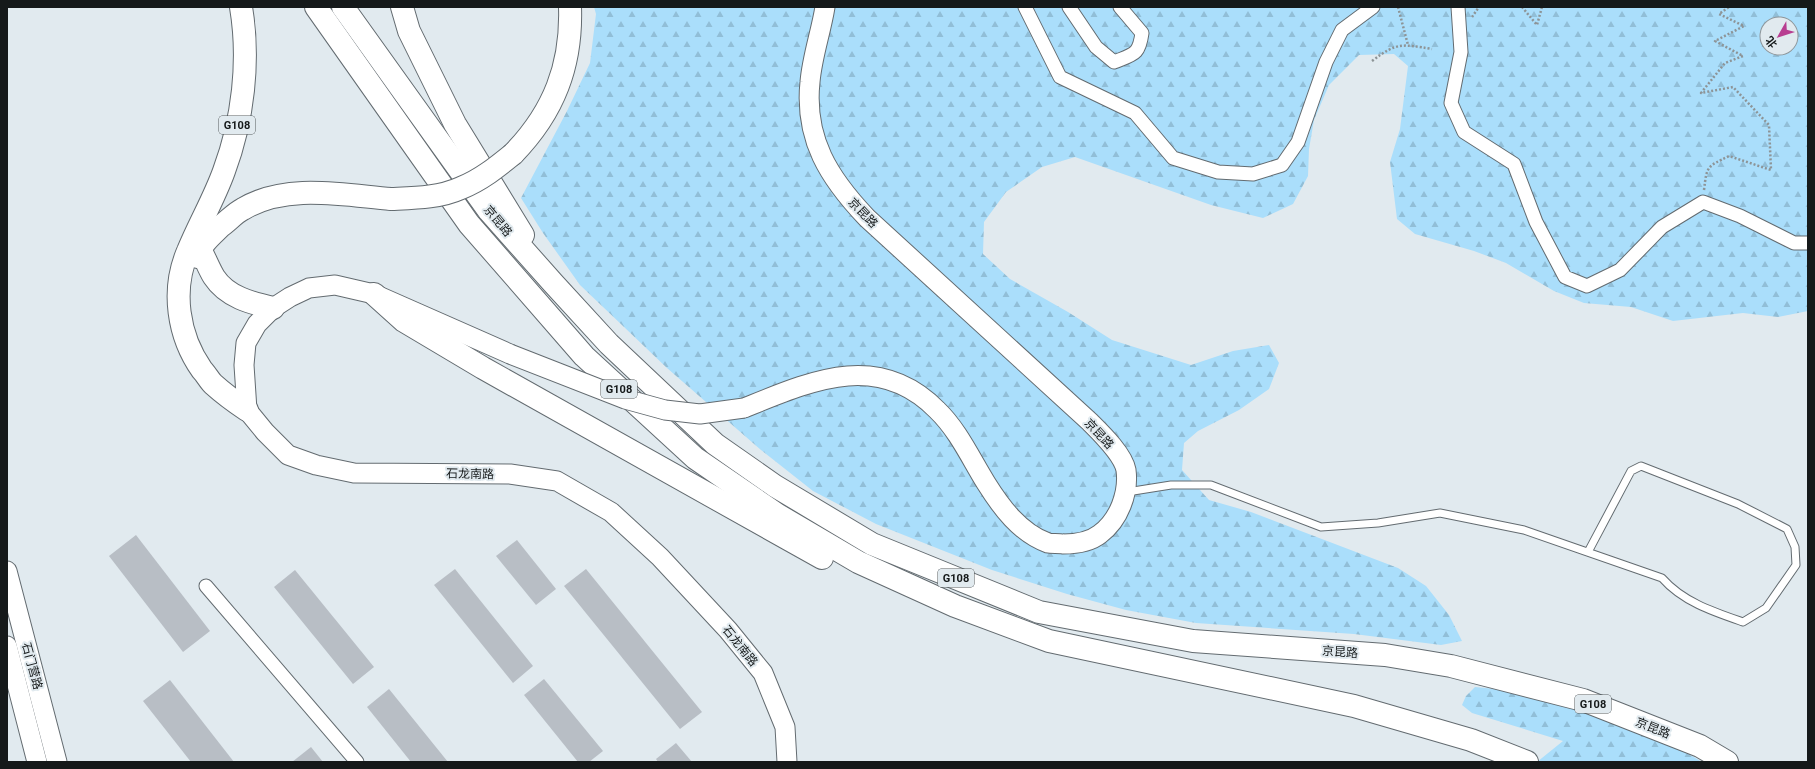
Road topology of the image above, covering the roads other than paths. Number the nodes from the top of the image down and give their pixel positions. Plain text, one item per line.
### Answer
1 (241, 7) edge
2 (316, 7) edge
3 (343, 7) edge
4 (402, 7) edge
5 (558, 7) edge
6 (570, 7) edge
7 (825, 7) edge
8 (1025, 7) edge
9 (1069, 7) edge
10 (1120, 7) edge
11 (1373, 7) edge
12 (1458, 7) edge
13 (509, 150) junction
14 (198, 242) junction
15 (1808, 243) edge
16 (553, 283) junction
17 (374, 294) junction
18 (273, 308) junction
19 (246, 410) junction
20 (1126, 492) junction
21 (1588, 552) junction
22 (7, 571) edge
23 (206, 586) dead end
24 (955, 606) junction
25 (7, 646) edge
26 (36, 762) edge
27 (57, 762) edge
28 (357, 762) edge
29 (787, 762) edge
30 (1527, 762) edge
31 (1727, 762) edge

1 - 14 highway, G108
2 - 24 highway, 京昆路 / G108
3 - 16 highway, 京昆路 / G108
4 - 16 highway
5 - 13 highway
6 - 13 highway
7 - 20 main road, 京昆路
8 - 11 street
9 - 10 street
12 - 15 street
13 - 14 highway, bridge
14 - 18 highway
14 - 19 highway
16 - 31 highway, 京昆路 / G108
17 - 18 main road
17 - 20 main road, 京昆路, bridge
17 - 24 highway
18 - 19 main road
19 - 29 main road, 石龙南路
20 - 21 lane
21 - 21 lane
22 - 27 main road, 石门营路
23 - 28 street
24 - 30 highway, 京昆路 / G108
25 - 26 main road, 石门营路

